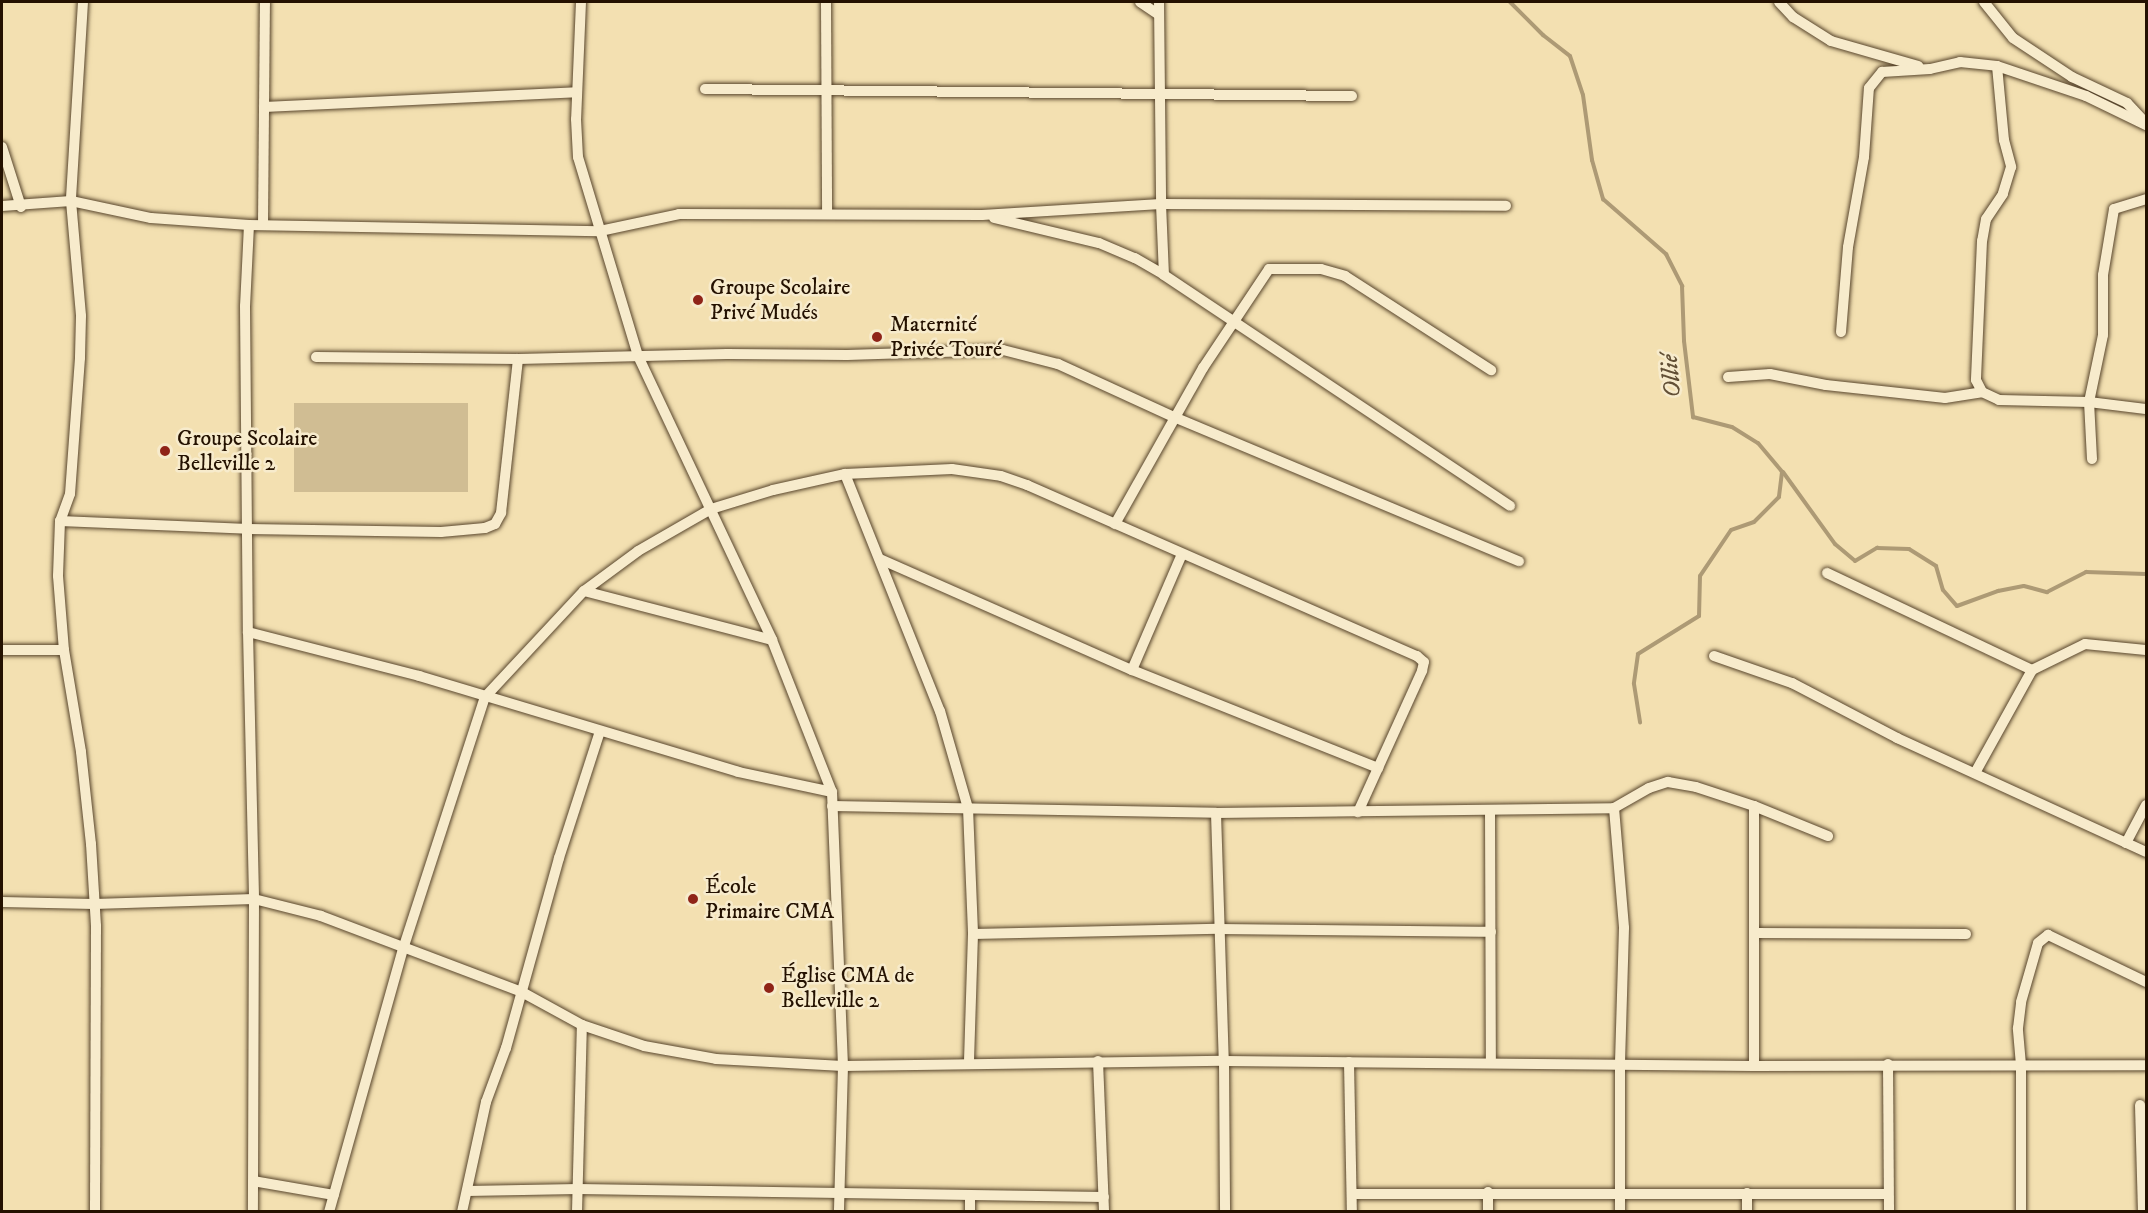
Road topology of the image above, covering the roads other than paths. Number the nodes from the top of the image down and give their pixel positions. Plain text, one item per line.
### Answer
1 (83, 2) edge
2 (265, 2) edge
3 (581, 2) edge
4 (826, 2) edge
5 (1140, 2) edge
6 (1158, 2) edge
7 (1779, 2) edge
8 (1984, 2) edge
9 (1158, 14) junction
10 (1997, 66) junction
11 (1930, 69) junction
12 (705, 89) dead end
13 (826, 90) junction
14 (577, 92) junction
15 (1161, 95) junction
16 (1352, 96) dead end
17 (264, 107) junction
18 (2146, 125) edge
19 (2, 147) edge
20 (2146, 199) edge
21 (71, 201) junction
22 (1161, 204) junction
23 (2, 206) edge
24 (1506, 206) dead end
25 (21, 207) junction
26 (827, 214) junction
27 (982, 215) junction
28 (249, 225) junction
29 (263, 225) junction
30 (600, 231) junction
31 (1164, 275) junction
32 (1231, 322) junction
33 (1841, 332) dead end
34 (638, 356) junction
35 (316, 357) dead end
36 (518, 359) junction
37 (1491, 370) dead end
38 (1728, 377) dead end
39 (1982, 392) junction
40 (2089, 402) junction
41 (2146, 409) edge
42 (1174, 417) junction
43 (2092, 459) dead end
44 (845, 474) junction
45 (1510, 506) dead end
46 (711, 509) junction
47 (60, 521) junction
48 (1115, 524) junction
49 (248, 529) junction
50 (1182, 554) junction
51 (880, 559) junction
52 (1519, 561) dead end
53 (1827, 573) dead end
54 (584, 591) junction
55 (248, 632) junction
56 (772, 640) junction
57 (2, 650) edge
58 (64, 650) junction
59 (2146, 650) edge
60 (1713, 656) dead end
61 (1132, 670) junction
62 (2032, 670) junction
63 (485, 697) junction
64 (600, 731) junction
65 (1378, 768) junction
66 (1975, 773) junction
67 (832, 792) junction
68 (2146, 805) edge
69 (832, 806) junction
70 (1754, 806) junction
71 (968, 808) junction
72 (1614, 808) junction
73 (1491, 810) junction
74 (1358, 812) junction
75 (1216, 813) junction
76 (1828, 836) dead end
77 (2126, 843) junction
78 (2146, 852) edge
79 (254, 899) junction
80 (2, 902) edge
81 (94, 904) junction
82 (1218, 929) junction
83 (1491, 932) junction
84 (1756, 933) junction
85 (973, 934) junction
86 (1966, 934) dead end
87 (403, 949) junction
88 (2146, 982) edge
89 (520, 991) junction
90 (582, 1025) junction
91 (1224, 1060) junction
92 (1098, 1061) junction
93 (969, 1062) junction
94 (1349, 1062) junction
95 (1491, 1062) junction
96 (1620, 1063) junction
97 (1888, 1064) junction
98 (2021, 1065) junction
99 (2146, 1065) edge
100 (843, 1066) junction
101 (1754, 1066) junction
102 (2140, 1105) dead end
103 (253, 1181) junction
104 (578, 1189) junction
105 (467, 1191) junction
106 (839, 1192) junction
107 (1488, 1192) junction
108 (1620, 1193) junction
109 (1747, 1193) junction
110 (1353, 1194) junction
111 (1888, 1194) junction
112 (334, 1195) junction
113 (970, 1195) junction
114 (1104, 1197) junction
115 (94, 1212) edge
116 (253, 1212) edge
117 (329, 1212) edge
118 (462, 1212) edge
119 (577, 1212) edge
120 (839, 1212) edge
121 (970, 1212) edge
122 (1104, 1212) edge
123 (1225, 1212) edge
124 (1352, 1212) edge
125 (1488, 1212) edge
126 (1620, 1212) edge
127 (1747, 1212) edge
128 (1888, 1212) edge
129 (2021, 1212) edge
130 (2143, 1212) edge

1 - 21 street
2 - 17 street
3 - 14 street
4 - 13 street
5 - 9 street
6 - 9 street
7 - 11 street
8 - 18 street
9 - 15 street
10 - 11 street
10 - 18 street
10 - 39 street
11 - 33 street
12 - 13 street
13 - 15 street
13 - 26 street
14 - 17 street
14 - 30 street
15 - 16 street
15 - 22 street
17 - 29 street
19 - 25 street
20 - 40 street
21 - 25 street
21 - 28 street
21 - 47 street
22 - 24 street
22 - 27 street
22 - 31 street
23 - 25 street
26 - 27 street
26 - 30 street
27 - 31 street
28 - 29 street
28 - 49 street
29 - 30 street
30 - 34 street
31 - 32 street
32 - 37 street
32 - 42 street
32 - 45 street
34 - 36 street
34 - 42 street
34 - 46 street
35 - 36 street
36 - 49 street
38 - 39 street
39 - 40 street
40 - 41 street
40 - 43 street
42 - 48 street
42 - 52 street
44 - 46 street
44 - 48 street
44 - 51 street
46 - 54 street
46 - 56 street
47 - 49 street
47 - 58 street
48 - 50 street
49 - 55 street
50 - 61 street
50 - 65 street
51 - 61 street
51 - 71 street
53 - 62 street
54 - 56 street
54 - 63 street
55 - 63 street
55 - 79 street
56 - 67 street
57 - 58 street
58 - 81 street
59 - 62 street
60 - 66 street
61 - 65 street
62 - 66 street
63 - 64 street
63 - 87 street
64 - 67 street
64 - 89 street
65 - 74 street
66 - 77 street
67 - 69 street
68 - 77 street
69 - 71 street
69 - 100 street
70 - 72 street
70 - 76 street
70 - 84 street
71 - 75 street
71 - 85 street
72 - 73 street
72 - 96 street
73 - 74 street
73 - 83 street
74 - 75 street
75 - 82 street
77 - 78 street
79 - 81 street
79 - 87 street
79 - 103 street
80 - 81 street
81 - 115 street
82 - 83 street
82 - 85 street
82 - 91 street
83 - 95 street
84 - 86 street
84 - 101 street
85 - 93 street
87 - 89 street
87 - 112 street
88 - 98 street
89 - 90 street
89 - 105 street
90 - 100 street
90 - 104 street
91 - 92 street
91 - 94 street
91 - 123 street
92 - 93 street
92 - 114 street
93 - 100 street
94 - 95 street
94 - 110 street
95 - 96 street
96 - 101 street
96 - 108 street
97 - 98 street
97 - 101 street
97 - 111 street
98 - 99 street
98 - 129 street
100 - 106 street
102 - 130 street
103 - 112 street
103 - 116 street
104 - 105 street
104 - 106 street
104 - 119 street
105 - 118 street
106 - 113 street
106 - 120 street
107 - 108 street
107 - 110 street
107 - 125 street
108 - 109 street
108 - 126 street
109 - 111 street
109 - 127 street
110 - 124 street
111 - 128 street
112 - 117 street
113 - 114 street
113 - 121 street
114 - 122 street

